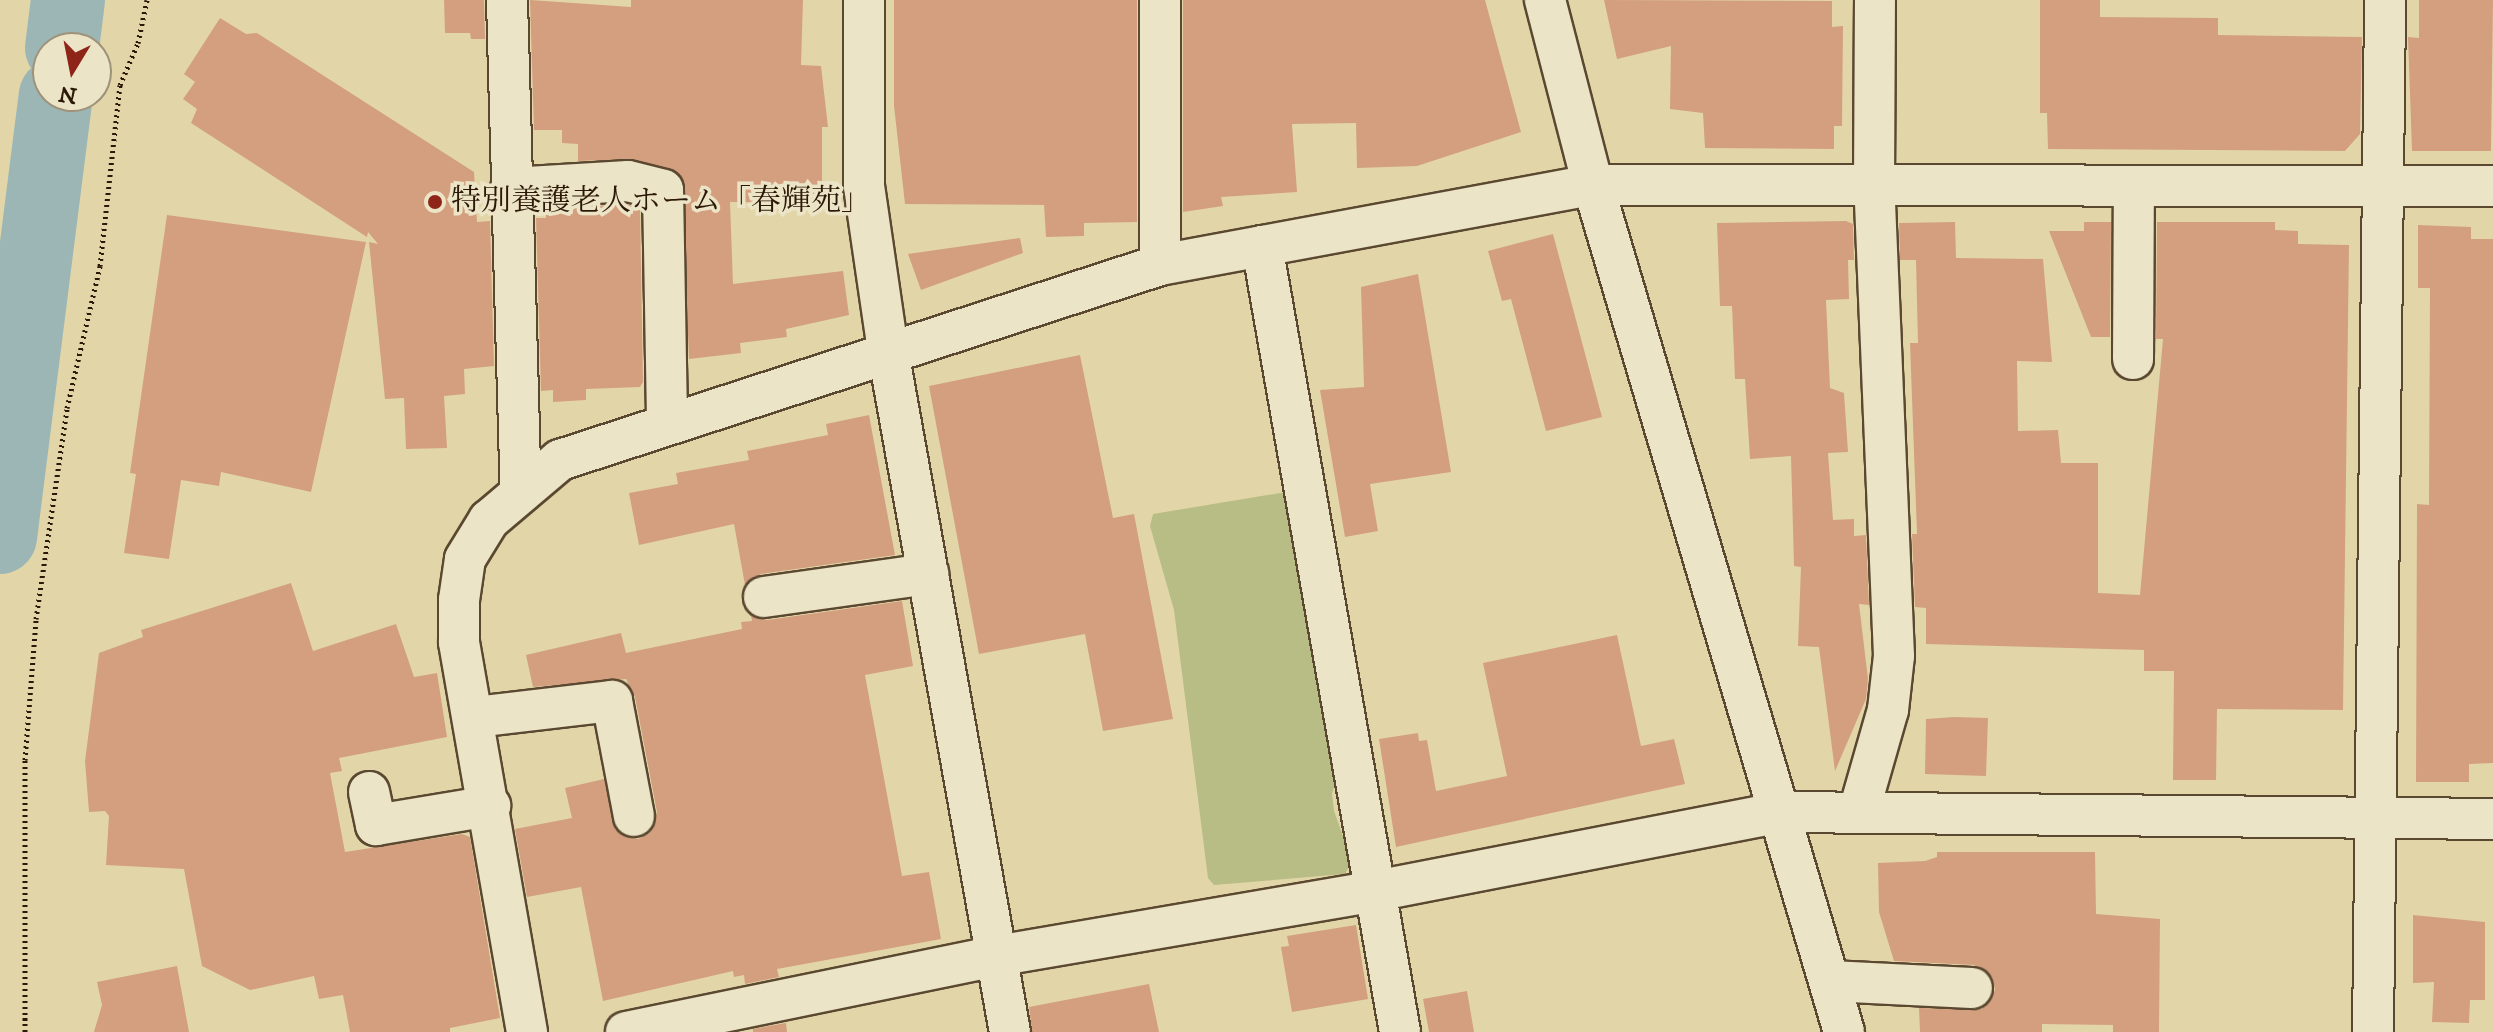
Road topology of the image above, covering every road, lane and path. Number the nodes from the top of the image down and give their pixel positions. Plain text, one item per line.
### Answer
1 (147, 0) edge
2 (507, 0) edge
3 (864, 0) edge
4 (1160, 0) edge
5 (1545, 0) edge
6 (1875, 0) edge
7 (2385, 0) edge
8 (1593, 185) junction
9 (1874, 186) junction
10 (2384, 186) junction
11 (2493, 186) edge
12 (2134, 187) junction
13 (511, 188) junction
14 (1262, 246) junction
15 (1160, 265) junction
16 (889, 357) junction
17 (2133, 359) dead end
18 (667, 424) junction
19 (521, 491) junction
20 (928, 574) junction
21 (764, 597) dead end
22 (475, 717) junction
23 (369, 792) dead end
24 (490, 806) junction
25 (1859, 811) junction
26 (1783, 812) junction
27 (634, 816) dead end
28 (2373, 818) junction
29 (2493, 819) edge
30 (1375, 891) junction
31 (996, 956) junction
32 (1830, 981) junction
33 (1972, 988) dead end
34 (25, 1032) edge
35 (527, 1032) edge
36 (626, 1032) edge
37 (1010, 1032) edge
38 (1400, 1032) edge
39 (1844, 1032) edge
40 (2373, 1032) edge

1 - 34 path
2 - 13 street
3 - 16 street
4 - 15 street
5 - 8 street
6 - 9 street
7 - 10 street
8 - 9 street
8 - 14 street
8 - 26 street
9 - 12 street
9 - 25 street
10 - 11 street
10 - 12 street
10 - 28 street
12 - 17 street
13 - 18 street
13 - 19 street
14 - 15 street
14 - 30 street
15 - 16 street
16 - 18 street
16 - 20 street
18 - 19 street
19 - 22 street
20 - 21 street
20 - 31 street
22 - 24 street
22 - 27 street
23 - 24 street
24 - 35 street
25 - 26 street
25 - 28 street
26 - 30 street
26 - 32 street
28 - 29 street
28 - 40 street
30 - 31 street
30 - 38 street
31 - 36 street
31 - 37 street
32 - 33 street
32 - 39 street

